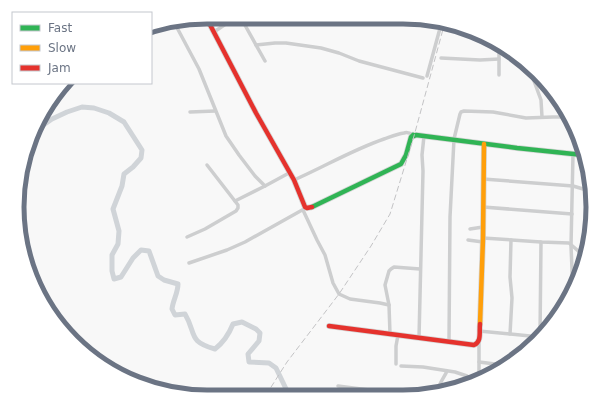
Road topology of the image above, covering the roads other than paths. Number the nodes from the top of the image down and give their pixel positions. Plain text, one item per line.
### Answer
1 (210, 24) edge
2 (227, 24) edge
3 (245, 24) edge
4 (177, 27) edge
5 (440, 28) edge
6 (214, 32) junction
7 (256, 45) junction
8 (499, 52) edge
9 (441, 58) dead end
10 (500, 59) junction
11 (265, 61) dead end
12 (499, 75) dead end
13 (534, 80) edge
14 (215, 111) junction
15 (190, 112) dead end
16 (542, 117) junction
17 (561, 117) edge
18 (413, 135) junction
19 (424, 136) junction
20 (454, 139) junction
21 (484, 144) junction
22 (573, 154) junction
23 (578, 155) edge
24 (207, 165) dead end
25 (289, 173) junction
26 (484, 179) junction
27 (294, 180) junction
28 (265, 186) junction
29 (572, 186) junction
30 (585, 190) edge
31 (235, 200) junction
32 (483, 207) junction
33 (305, 209) junction
34 (572, 214) junction
35 (483, 227) junction
36 (470, 229) dead end
37 (187, 236) dead end
38 (468, 240) dead end
39 (483, 240) junction
40 (511, 240) junction
41 (541, 242) junction
42 (571, 243) junction
43 (580, 252) edge
44 (189, 263) dead end
45 (420, 269) junction
46 (572, 277) edge
47 (387, 297) junction
48 (380, 303) junction
49 (389, 305) junction
50 (329, 326) dead end
51 (540, 329) edge
52 (479, 330) junction
53 (390, 334) junction
54 (510, 334) junction
55 (398, 335) junction
56 (532, 336) edge
57 (419, 338) junction
58 (479, 341) junction
59 (449, 342) junction
60 (479, 362) junction
61 (396, 364) dead end
62 (496, 364) edge
63 (400, 366) dead end
64 (446, 371) junction
65 (478, 374) edge
66 (467, 376) joint
67 (473, 376) edge
68 (338, 386) dead end
69 (439, 386) edge
70 (369, 390) edge

1 - 6 street
2 - 6 street
3 - 7 street
4 - 14 street
5 - 7 street
6 - 25 street
7 - 11 street
8 - 10 street
9 - 10 street
10 - 12 street
13 - 16 street
14 - 15 street
14 - 28 street
16 - 17 street
16 - 20 street
18 - 19 street
18 - 27 street
18 - 33 street
19 - 20 street
19 - 45 street
20 - 21 street
20 - 59 street
21 - 22 street
21 - 26 street
22 - 23 street
22 - 29 street
24 - 31 street
25 - 27 street
25 - 28 street
26 - 29 street
26 - 32 street
27 - 33 street
28 - 31 street
29 - 30 street
29 - 34 street
31 - 37 street
32 - 34 street
32 - 35 street
33 - 44 street
33 - 48 street
34 - 42 street
35 - 36 street
35 - 39 street
38 - 39 street
39 - 40 street
39 - 52 street
40 - 41 street
40 - 54 street
41 - 42 street
41 - 51 street
42 - 43 street
42 - 46 street
45 - 47 street
45 - 57 street
47 - 48 street
47 - 49 street
48 - 49 street
49 - 53 street
50 - 53 street
52 - 54 street
52 - 58 street
53 - 55 street
54 - 56 street
55 - 57 street
55 - 61 street
57 - 59 street
58 - 59 street
58 - 60 street
60 - 62 street
60 - 65 street
63 - 64 street
64 - 66 street
64 - 69 street
66 - 67 street
68 - 70 street

